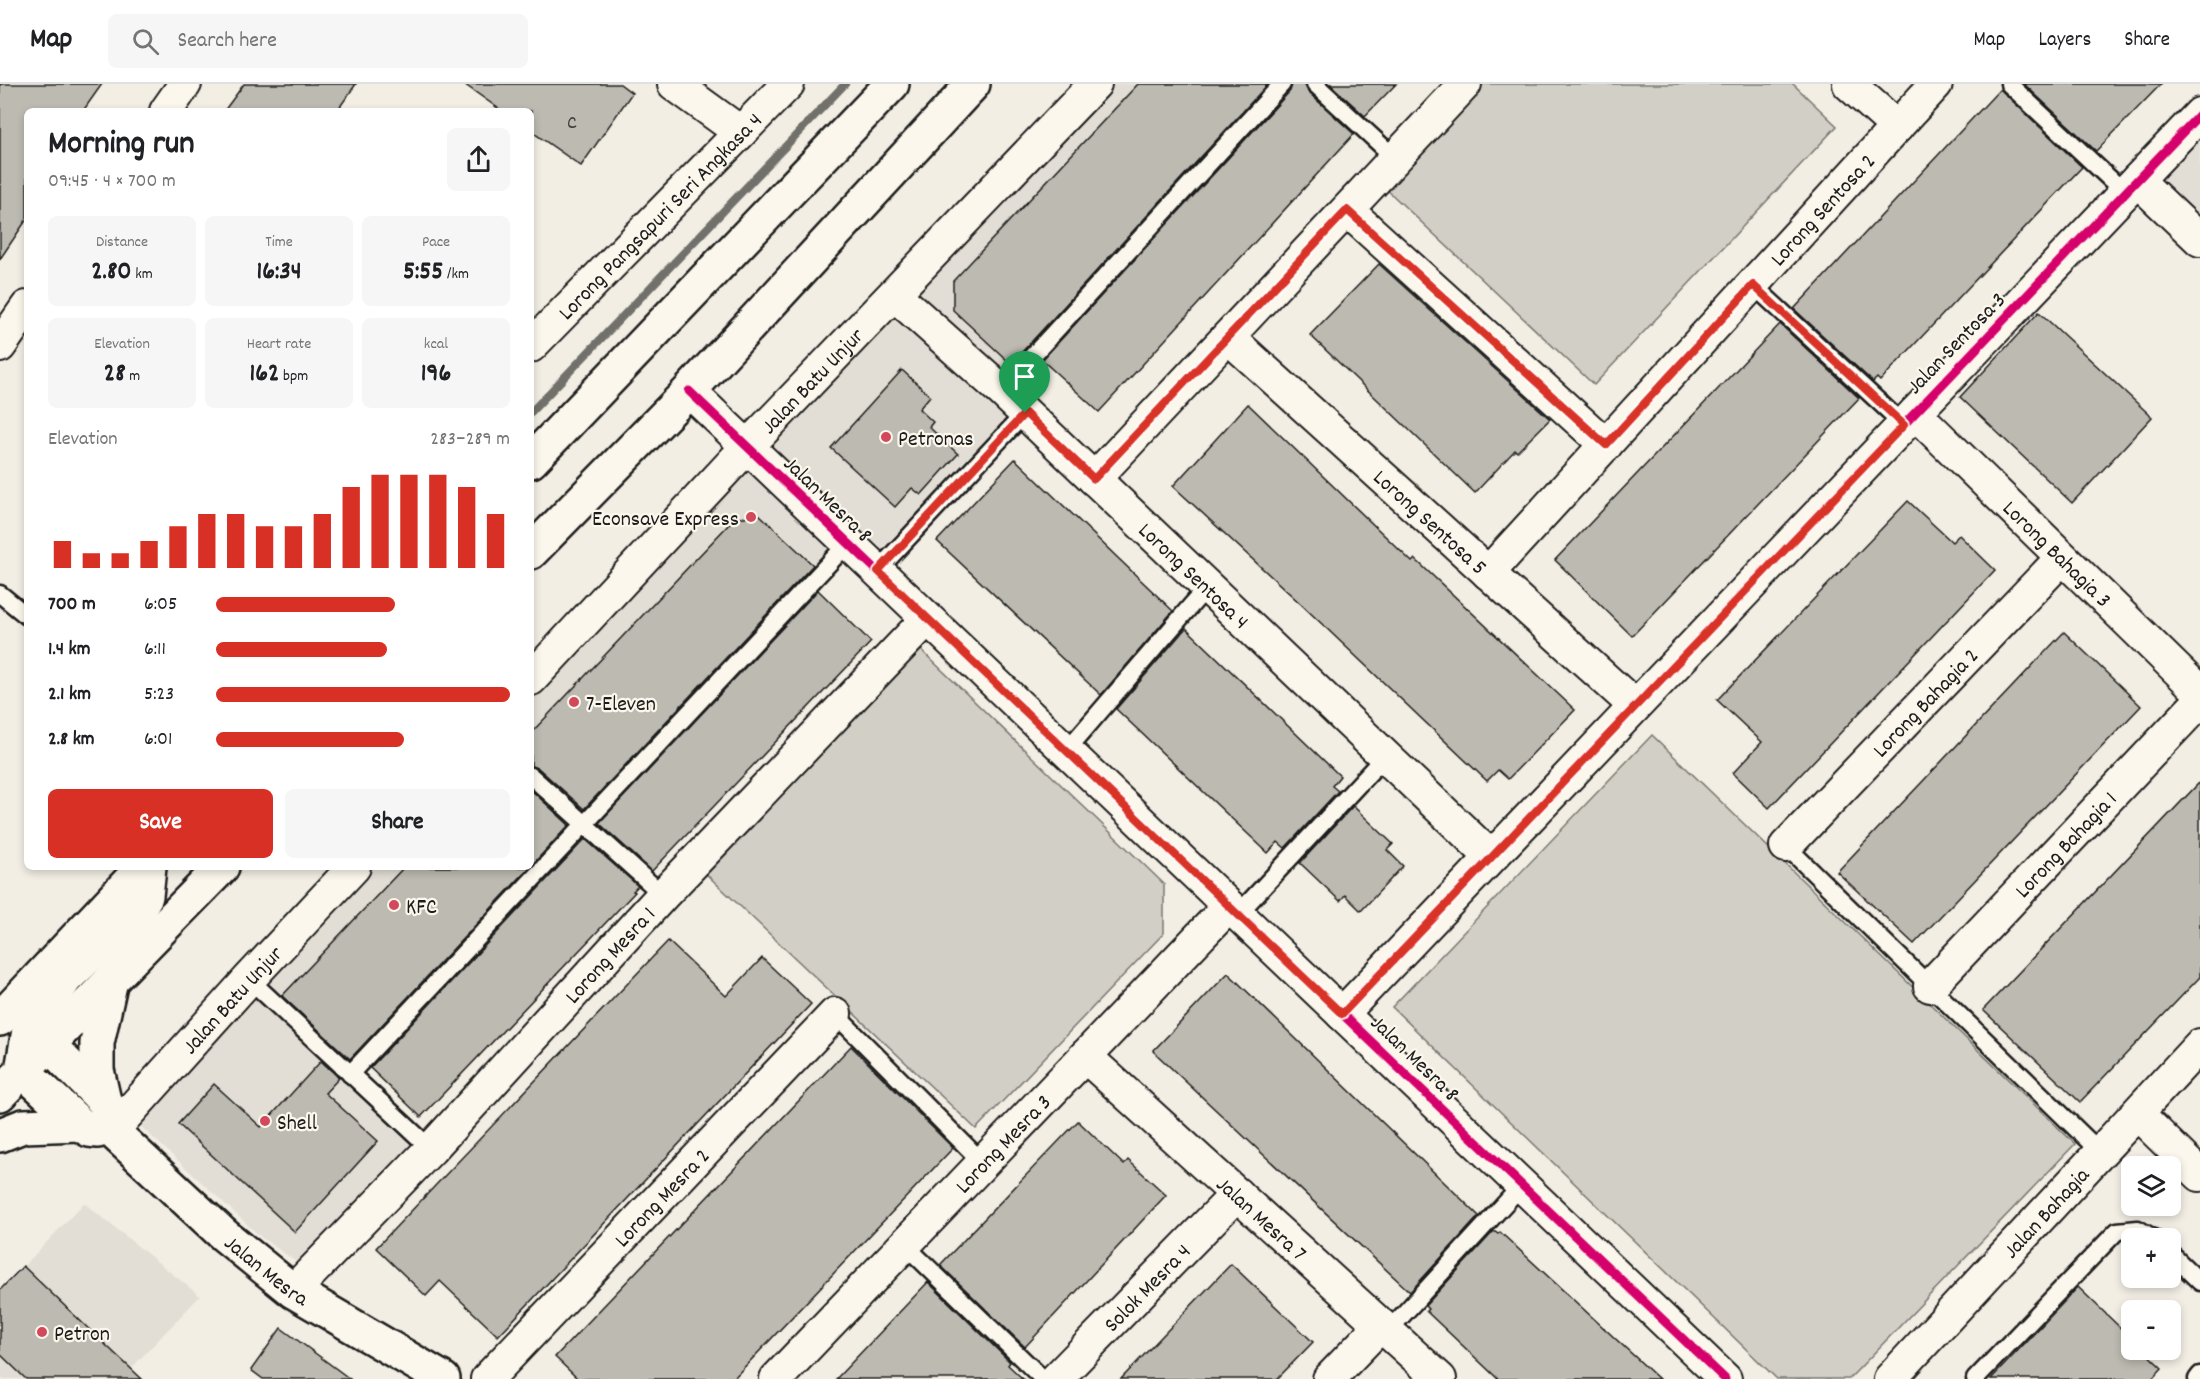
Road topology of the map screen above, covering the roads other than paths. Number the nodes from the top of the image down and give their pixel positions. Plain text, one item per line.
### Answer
1 (674, 84) edge
2 (788, 84) edge
3 (892, 84) edge
4 (972, 84) edge
5 (1095, 84) edge
6 (1282, 84) edge
7 (1315, 84) edge
8 (1465, 84) edge
9 (1849, 84) edge
10 (1936, 84) edge
11 (2008, 84) edge
12 (2200, 114) edge
13 (1897, 127) junction
14 (740, 132) junction
15 (1396, 159) junction
16 (2131, 186) junction
17 (1347, 210) junction
18 (2200, 240) edge
19 (1753, 285) junction
20 (895, 295) junction
21 (24, 312) edge
22 (1228, 337) junction
23 (534, 343) edge
24 (0, 346) edge
25 (1001, 390) junction
26 (689, 391) junction
27 (1025, 413) junction
28 (1909, 419) junction
29 (1606, 445) junction
30 (747, 447) junction
31 (534, 458) edge
32 (1094, 479) junction
33 (848, 543) junction
34 (534, 549) edge
35 (2062, 558) junction
36 (878, 571) junction
37 (1488, 573) junction
38 (1207, 587) junction
39 (0, 594) edge
40 (24, 614) edge
41 (927, 619) junction
42 (534, 676) edge
43 (2200, 692) edge
44 (2200, 701) edge
45 (1635, 706) junction
46 (1066, 751) junction
47 (1385, 756) junction
48 (534, 779) edge
49 (584, 825) junction
50 (1786, 846) joint
51 (1491, 857) junction
52 (140, 870) edge
53 (149, 870) edge
54 (219, 870) edge
55 (351, 870) edge
56 (663, 895) junction
57 (1233, 910) junction
58 (249, 979) junction
59 (111, 980) junction
60 (1930, 986) junction
61 (835, 1014) joint
62 (1342, 1014) junction
63 (0, 1019) edge
64 (2200, 1046) edge
65 (24, 1053) edge
66 (1085, 1056) junction
67 (350, 1074) junction
68 (0, 1094) edge
69 (2138, 1114) junction
70 (108, 1116) junction
71 (80, 1124) junction
72 (0, 1135) edge
73 (431, 1149) junction
74 (2100, 1152) junction
75 (982, 1163) junction
76 (2200, 1175) edge
77 (1522, 1185) junction
78 (1237, 1194) junction
79 (2121, 1231) edge
80 (904, 1244) junction
81 (2181, 1264) edge
82 (2200, 1282) edge
83 (293, 1291) junction
84 (1384, 1328) junction
85 (2200, 1375) edge
86 (443, 1379) edge
87 (487, 1379) edge
88 (776, 1379) edge
89 (1043, 1379) edge
90 (1056, 1379) edge
91 (1329, 1379) edge
92 (1440, 1379) edge
93 (1725, 1379) edge
94 (1890, 1379) edge
95 (1975, 1379) edge
96 (2197, 1379) edge

1 - 14 street
2 - 14 street, Lorong Pangsapuri Seri Angkasa 4
3 - 31 main road
4 - 26 main road
5 - 20 street, Jalan Batu Unjur
6 - 25 lane
7 - 15 lane
8 - 15 street
9 - 13 street
10 - 13 street, Lorong Sentosa 2
11 - 16 lane
12 - 16 street, Jalan Sentosa 3
13 - 19 street, Lorong Sentosa 2
14 - 23 street, Lorong Pangsapuri Seri Angkasa 4
15 - 17 street
16 - 18 street
16 - 28 street, Jalan Sentosa 3
17 - 22 street
17 - 29 street
19 - 28 lane
19 - 29 street, Lorong Sentosa 2
20 - 25 street, Lorong Sentosa 4
20 - 30 street, Jalan Batu Unjur
21 - 24 street
22 - 32 street
22 - 37 street, Lorong Sentosa 5
25 - 27 street, Lorong Sentosa 4
26 - 30 street, Jalan Mesra 8
26 - 34 main road
27 - 32 street, Lorong Sentosa 4
27 - 36 lane
28 - 35 street, Lorong Bahagia 3
28 - 45 street, Jalan Sentosa 3
29 - 37 street, Lorong Sentosa 2
30 - 33 street, Jalan Mesra 8
30 - 42 street, Jalan Batu Unjur
32 - 38 street, Lorong Sentosa 4
33 - 36 street, Jalan Mesra 8
33 - 49 lane
35 - 43 street, Lorong Bahagia 3
35 - 50 street, Lorong Bahagia 2
36 - 41 street, Jalan Mesra 8
37 - 45 street, Lorong Sentosa 5
38 - 46 lane
38 - 47 street, Lorong Sentosa 4
39 - 40 lane
41 - 46 street, Jalan Mesra 8
41 - 56 street, Lorong Mesra 1
44 - 60 street, Lorong Bahagia 1
45 - 51 street, Jalan Sentosa 3
46 - 57 street, Jalan Mesra 8
47 - 51 street, Lorong Sentosa 4
47 - 57 lane
48 - 49 lane
49 - 56 lane
49 - 67 lane
50 - 60 lane
51 - 62 street, Jalan Sentosa 3
52 - 63 main road
53 - 65 main road
54 - 59 main road
55 - 58 street, Jalan Batu Unjur
56 - 73 street, Lorong Mesra 1
57 - 62 street, Jalan Mesra 8
57 - 66 street, Lorong Mesra 3
58 - 67 lane
58 - 70 street, Jalan Batu Unjur
59 - 65 main road
59 - 70 main road
60 - 74 lane
61 - 75 lane
61 - 87 street, Lorong Mesra 2
62 - 77 street, Jalan Mesra 8
64 - 69 street, Jalan Bahagia
65 - 68 main road
65 - 70 main road, Jalan Mesra
65 - 71 main road
66 - 75 street, Lorong Mesra 3
66 - 78 street, Jalan Mesra 7
67 - 73 lane
69 - 74 street, Jalan Bahagia
69 - 76 street
70 - 71 main road
70 - 83 main road, Jalan Mesra
71 - 72 main road
73 - 83 street, Lorong Mesra 1
74 - 94 street, Jalan Bahagia
75 - 80 street, Lorong Mesra 3
77 - 84 lane
77 - 93 street, Jalan Mesra 8
78 - 84 street, Jalan Mesra 7
78 - 90 street, Solok Mesra 4
79 - 95 lane
80 - 88 street, Lorong Mesra 3
80 - 89 lane
81 - 82 lane
83 - 86 main road, Jalan Mesra
84 - 91 street
84 - 92 street, Jalan Mesra 7
85 - 96 lane

